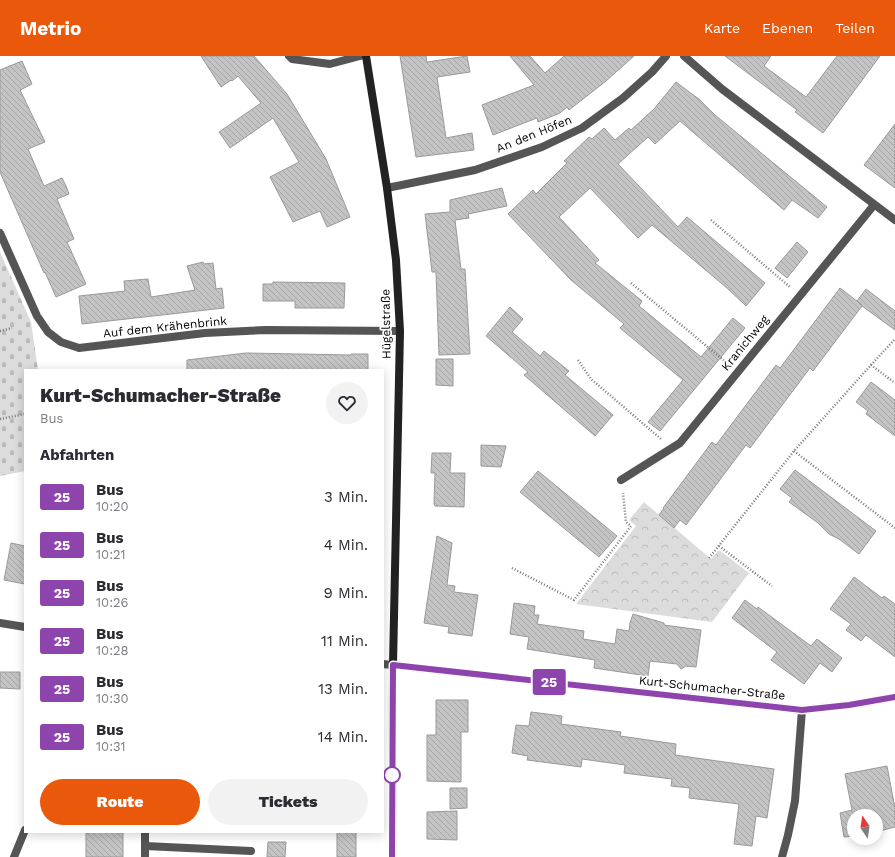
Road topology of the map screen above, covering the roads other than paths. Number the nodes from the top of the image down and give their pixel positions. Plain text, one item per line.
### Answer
1 (289, 56) edge
2 (360, 56) edge
3 (366, 56) edge
4 (666, 56) edge
5 (684, 56) edge
6 (387, 188) junction
7 (874, 205) junction
8 (895, 220) edge
9 (0, 233) edge
10 (400, 331) junction
11 (621, 480) road end
12 (0, 623) edge
13 (24, 627) edge
14 (384, 664) edge
15 (393, 665) junction
16 (895, 697) edge
17 (802, 710) junction
18 (24, 832) edge
19 (146, 833) edge
20 (145, 846) junction
21 (251, 850) dead end
22 (14, 857) edge
23 (145, 857) edge
24 (392, 857) edge
25 (782, 857) edge

1 - 2 street
3 - 6 street, Hügelstraße
4 - 6 street, An den Höfen
5 - 7 street
6 - 10 street, Hügelstraße
7 - 8 street
7 - 11 street, Kranichweg
9 - 10 street, Auf dem Krähenbrink
10 - 15 street, Hügelstraße
12 - 13 street
14 - 15 street, Kurt-Schumacher-Straße
15 - 17 street, Kurt-Schumacher-Straße
15 - 24 street, Hügelstraße
16 - 17 street, Kurt-Schumacher-Straße
17 - 25 street
18 - 22 street
19 - 20 street
20 - 21 street
20 - 23 street

